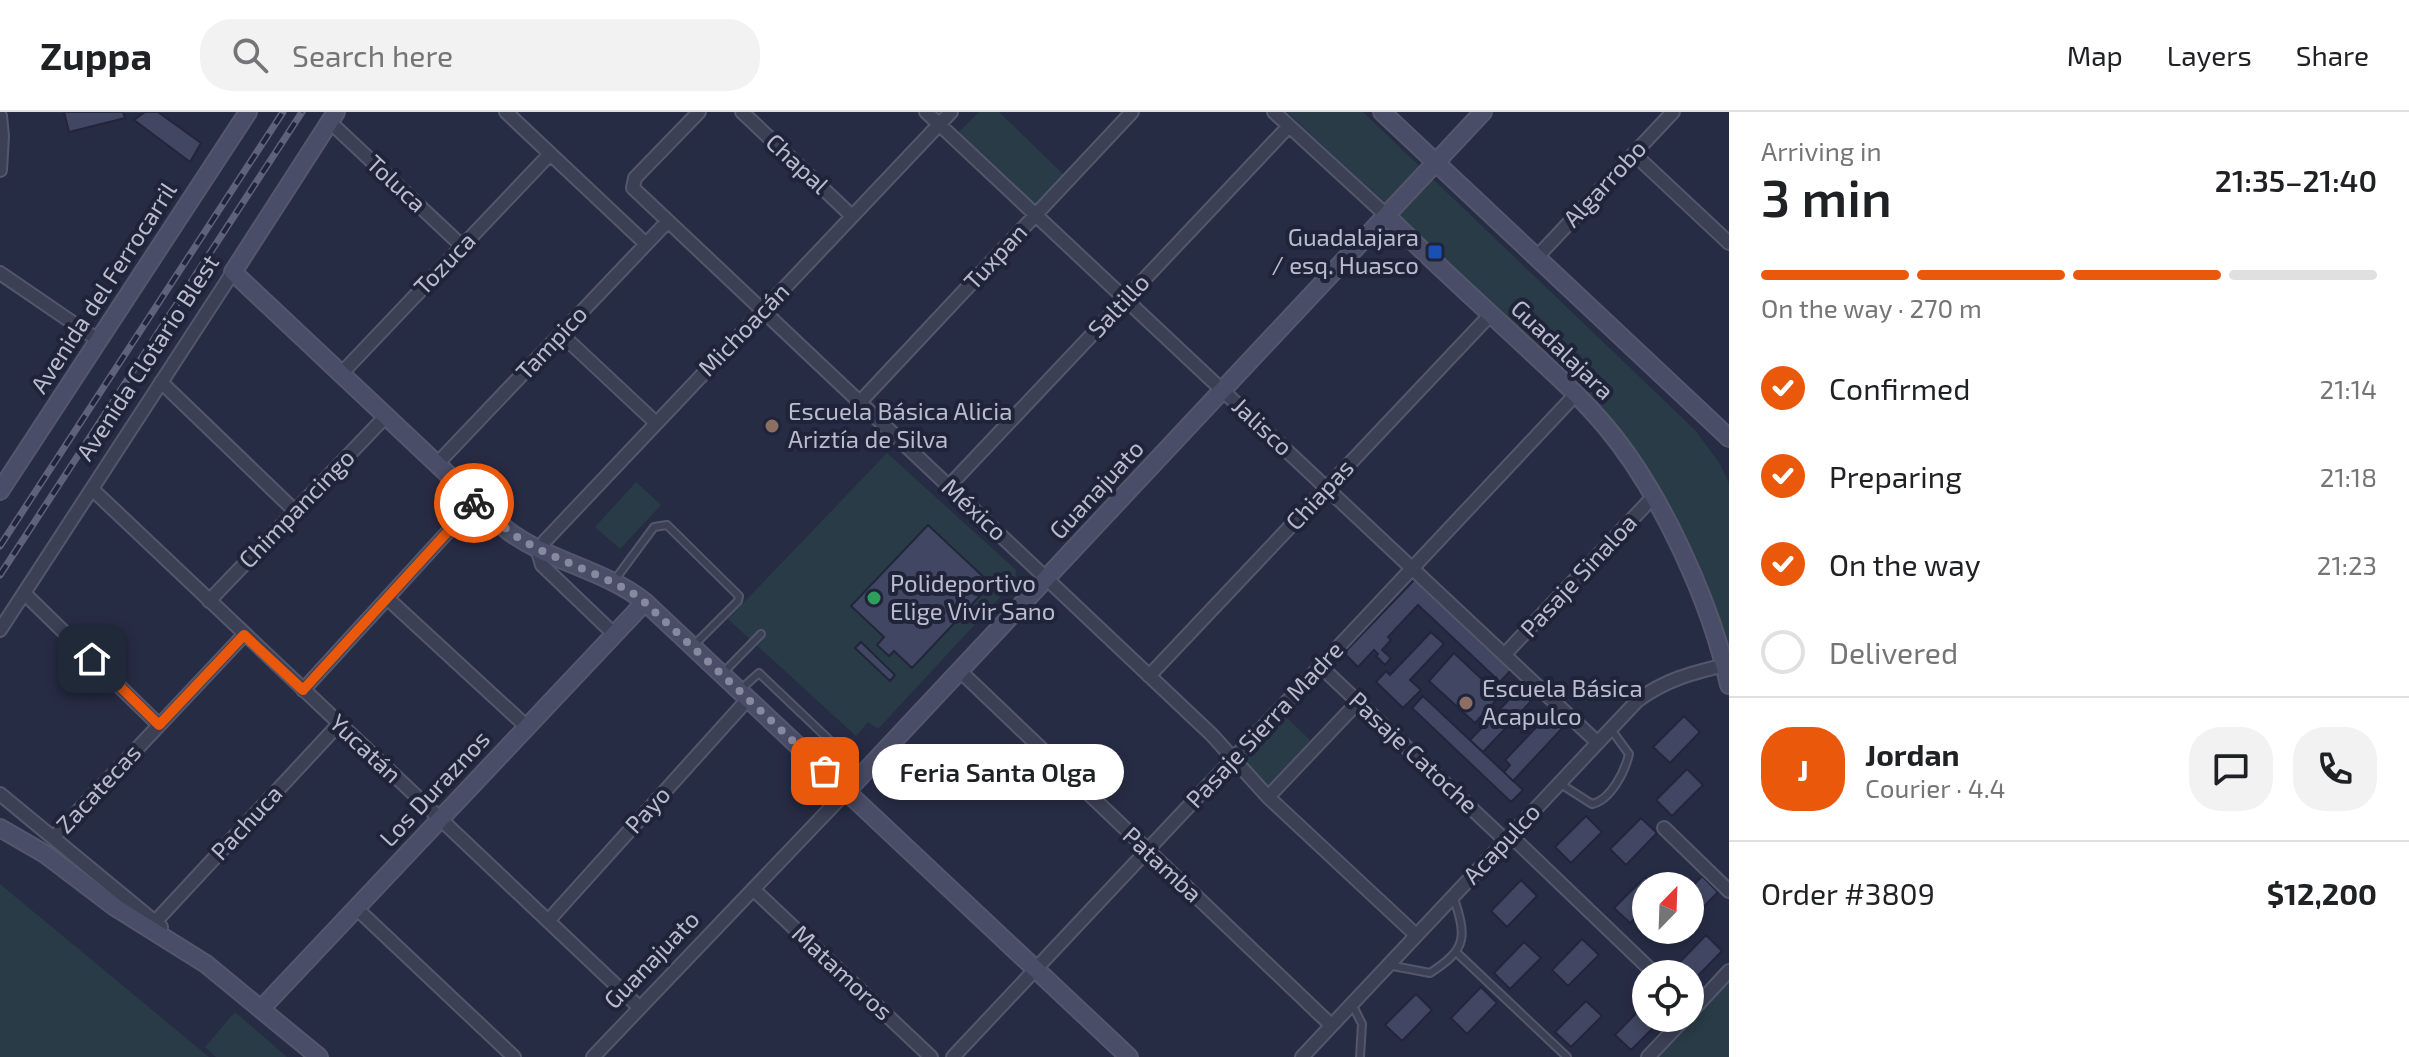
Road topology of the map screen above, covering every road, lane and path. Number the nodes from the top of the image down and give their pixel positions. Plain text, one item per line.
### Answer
1 (248, 112) edge
2 (699, 112) edge
3 (742, 112) edge
4 (926, 112) edge
5 (951, 112) edge
6 (1132, 112) edge
7 (1274, 112) edge
8 (1382, 112) edge
9 (1483, 112) edge
10 (1673, 112) edge
11 (514, 115) edge
12 (0, 116) edge
13 (333, 117) edge
14 (939, 124) junction
15 (1289, 126) junction
16 (550, 154) junction
17 (1634, 154) junction
18 (1437, 163) junction
19 (0, 170) edge
20 (1035, 215) junction
21 (852, 216) junction
22 (1387, 216) junction
23 (668, 221) junction
24 (1729, 243) edge
25 (646, 244) junction
26 (462, 246) junction
27 (1537, 257) junction
28 (233, 272) junction
29 (0, 273) edge
30 (1125, 299) junction
31 (763, 311) junction
32 (1491, 314) junction
33 (561, 334) junction
34 (98, 340) junction
35 (340, 375) junction
36 (161, 382) junction
37 (1223, 391) junction
38 (1576, 394) junction
39 (860, 402) junction
40 (385, 417) junction
41 (655, 422) junction
42 (1727, 433) edge
43 (1729, 451) edge
44 (436, 465) junction
45 (949, 486) junction
46 (1326, 488) junction
47 (92, 489) junction
48 (0, 491) edge
49 (1653, 497) junction
50 (476, 501) junction
51 (295, 511) junction
52 (540, 550) junction
53 (1412, 568) junction
54 (1047, 578) junction
55 (614, 581) junction
56 (24, 593) junction
57 (387, 598) junction
58 (209, 601) junction
59 (645, 602) junction
60 (0, 630) edge
61 (614, 634) junction
62 (761, 634) dead end
63 (244, 635) junction
64 (692, 646) junction
65 (1504, 655) junction
66 (1725, 665) junction
67 (1320, 666) junction
68 (960, 671) junction
69 (722, 675) junction
70 (1149, 676) junction
71 (1729, 685) edge
72 (303, 690) junction
73 (743, 695) junction
74 (1358, 702) junction
75 (339, 724) junction
76 (159, 725) junction
77 (527, 727) junction
78 (1610, 728) junction
79 (1597, 742) junction
80 (1233, 759) junction
81 (825, 771) junction
82 (1559, 783) junction
83 (846, 792) junction
84 (0, 794) edge
85 (1268, 797) junction
86 (440, 819) junction
87 (0, 828) edge
88 (1664, 828) dead end
89 (53, 838) junction
90 (1508, 838) junction
91 (1147, 851) junction
92 (753, 889) junction
93 (1729, 891) edge
94 (1453, 895) junction
95 (356, 908) junction
96 (548, 921) junction
97 (155, 922) junction
98 (1416, 935) junction
99 (1456, 952) junction
100 (1640, 960) edge
101 (206, 964) junction
102 (1388, 965) junction
103 (1036, 969) junction
104 (1729, 971) edge
105 (1704, 995) edge
106 (1352, 1004) junction
107 (640, 1008) junction
108 (261, 1009) junction
109 (1331, 1025) junction
110 (1672, 1032) edge
111 (319, 1057) edge
112 (514, 1057) edge
113 (593, 1057) edge
114 (931, 1057) edge
115 (953, 1057) edge
116 (1129, 1057) edge
117 (1302, 1057) edge
118 (1360, 1057) edge
119 (1567, 1057) edge
120 (1648, 1057) edge

1 - 34 street, Avenida del Ferrocarril
2 - 23 street, México
3 - 21 street, Chapal
4 - 14 street, Jalisco
5 - 14 street, Michoacán
6 - 20 street, Tuxpan
7 - 15 street, Guadalajara
8 - 18 street
9 - 18 street, Guanajuato
10 - 17 street, Algarrobo
11 - 16 street
12 - 19 street
13 - 26 street, Toluca
13 - 28 street, Avenida Clotario Blest
14 - 20 street, Jalisco
14 - 21 street, Michoacán
15 - 22 street, Guadalajara
15 - 30 street, Saltillo
16 - 25 street
16 - 26 street, Tozuca
17 - 24 street
17 - 27 street, Algarrobo
18 - 22 street, Guanajuato
18 - 27 street
20 - 30 street, Jalisco
20 - 39 street, Tuxpan
21 - 31 street, Michoacán
22 - 32 street, Guadalajara
22 - 37 street, Guanajuato
23 - 25 street, Tampico
23 - 31 street, México
25 - 33 street, Tampico
26 - 35 street, Tozuca
27 - 42 street
28 - 35 street
28 - 36 street, Avenida Clotario Blest
29 - 34 street
30 - 37 street, Jalisco
30 - 45 street, Saltillo
31 - 39 street, México
31 - 41 street, Michoacán
32 - 38 street, Guadalajara
32 - 46 street, Chiapas
33 - 41 street
33 - 44 street, Tampico
34 - 48 street, Avenida del Ferrocarril
35 - 40 street
36 - 47 street, Avenida Clotario Blest
36 - 51 street
37 - 46 street, Jalisco
37 - 54 street, Guanajuato
38 - 49 street, Guadalajara
38 - 53 street, Pasaje Sierra Madre
39 - 45 street, México
40 - 44 street
40 - 51 street, Chimpancingo
41 - 52 street, Michoacán
42 - 43 street
44 - 50 street
45 - 54 street, México
46 - 53 street, Jalisco
46 - 70 street, Chiapas
47 - 56 street, Avenida Clotario Blest
47 - 58 street, Yucatán
49 - 65 street, Pasaje Sinaloa
49 - 66 street, Guadalajara
50 - 52 street
50 - 57 street
51 - 58 street, Chimpancingo
52 - 55 street
52 - 61 street
53 - 65 street, Jalisco
53 - 67 street, Pasaje Sierra Madre
54 - 68 street, Guanajuato
54 - 70 street, México
55 - 59 street
55 - 64 lane
56 - 60 street, Avenida Clotario Blest
56 - 76 street
57 - 72 street
57 - 77 street
58 - 63 street, Yucatán
59 - 61 street, Los Duraznos
59 - 64 street
61 - 77 street, Los Duraznos
62 - 69 lane
63 - 72 street, Yucatán
63 - 76 street, Zacatecas
64 - 69 street
65 - 79 street, Jalisco
66 - 71 street, Guadalajara
66 - 78 street, Acapulco
67 - 74 street, Pasaje Catoche
67 - 80 street, Pasaje Sierra Madre
68 - 83 street, Guanajuato
68 - 91 street, Patamba
69 - 73 street
70 - 80 street, México
72 - 75 street, Yucatán
73 - 81 street
73 - 81 lane
73 - 96 street, Payo
74 - 85 street
74 - 90 street, Pasaje Catoche
75 - 86 street, Yucatán
75 - 97 street, Pachuca
76 - 89 street, Zacatecas
77 - 86 street, Los Duraznos
78 - 79 street, Acapulco
78 - 82 lane
79 - 82 street, Acapulco
80 - 85 street, México
80 - 91 street, Pasaje Sierra Madre
81 - 83 street
82 - 90 street, Acapulco
83 - 92 street, Guanajuato
83 - 103 street
84 - 89 street
85 - 98 street, México
86 - 95 street, Los Duraznos
86 - 96 street, Yucatán
87 - 101 street
88 - 93 street
89 - 97 street
90 - 94 street, Acapulco
90 - 100 street, Pasaje Catoche
91 - 103 street, Pasaje Sierra Madre
91 - 109 street, Patamba
92 - 107 street, Guanajuato
92 - 114 street, Matamoros
94 - 98 street, Acapulco
94 - 99 lane
95 - 108 street, Los Duraznos
95 - 112 street
96 - 107 street, Yucatán
97 - 101 street
98 - 102 street, Acapulco
99 - 102 lane
99 - 119 lane
101 - 108 street
102 - 106 street, Acapulco
103 - 115 street, Pasaje Sierra Madre
103 - 116 street
104 - 105 street
106 - 109 street, Acapulco
106 - 118 lane
107 - 113 street, Guanajuato
108 - 111 street
109 - 117 street, Acapulco
110 - 120 street

